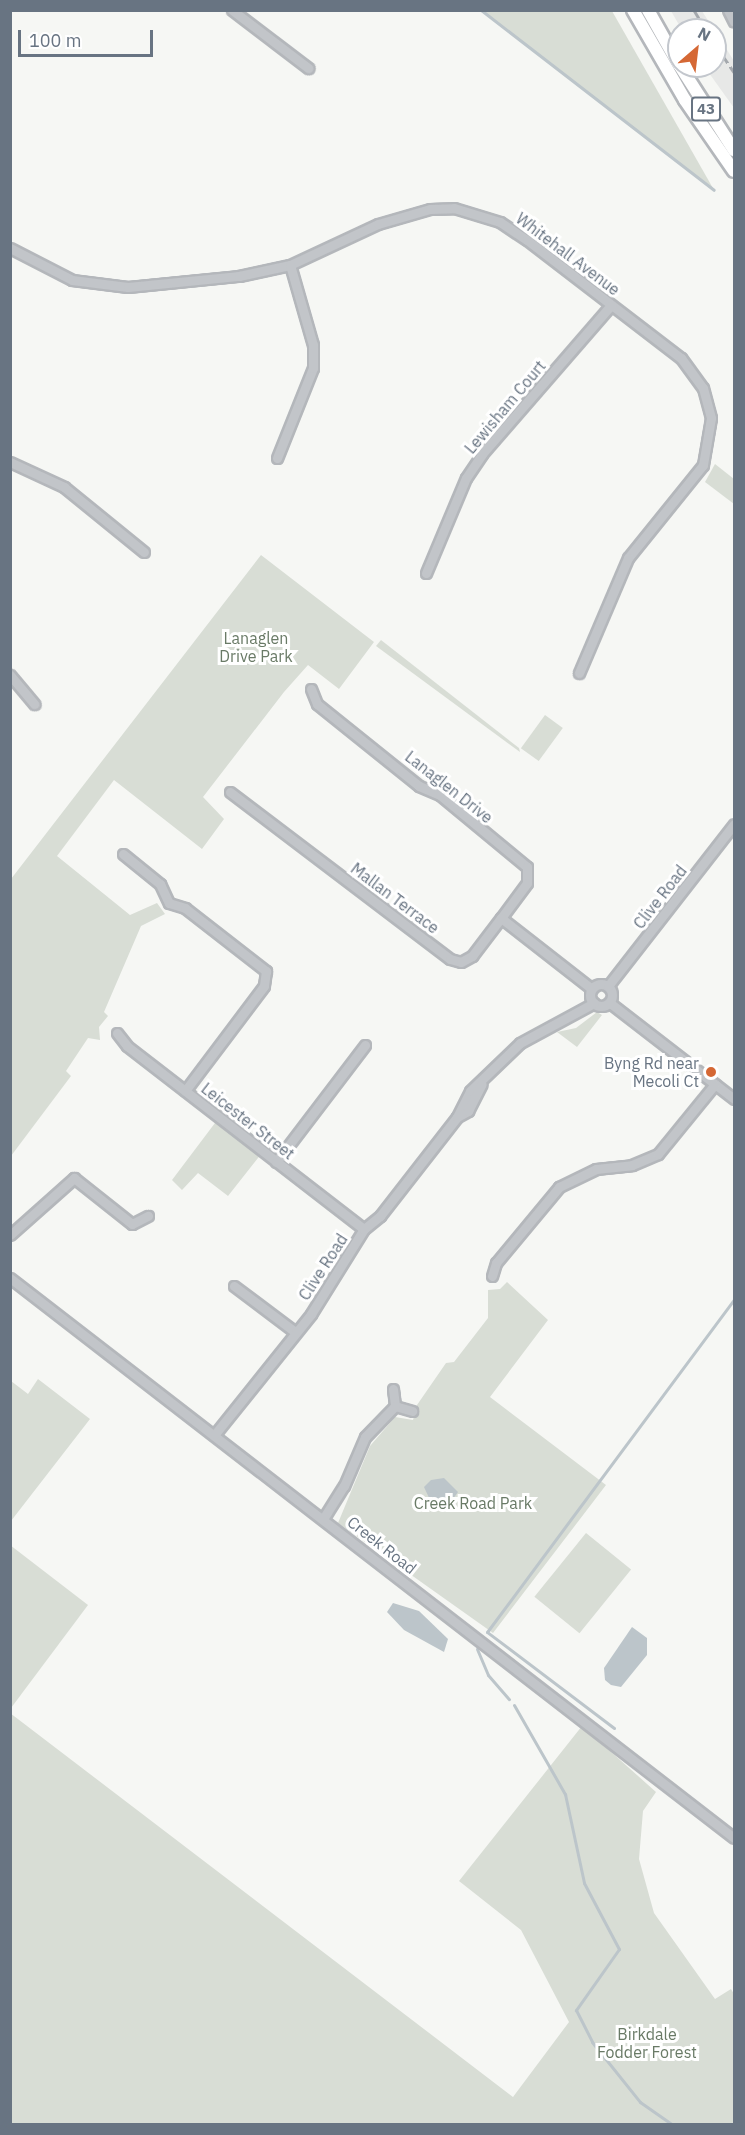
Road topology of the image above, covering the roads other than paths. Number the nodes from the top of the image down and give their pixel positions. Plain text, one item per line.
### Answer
1 (232, 10) edge
2 (633, 10) edge
3 (648, 10) edge
4 (728, 10) edge
5 (735, 22) edge
6 (667, 44) edge
7 (308, 68) dead end
8 (688, 78) edge
9 (735, 150) edge
10 (735, 171) edge
11 (10, 248) edge
12 (290, 265) junction
13 (611, 305) junction
14 (277, 458) dead end
15 (10, 462) edge
16 (144, 552) dead end
17 (426, 573) dead end
18 (579, 673) dead end
19 (10, 675) edge
20 (311, 689) dead end
21 (34, 704) dead end
22 (230, 792) dead end
23 (735, 824) edge
24 (123, 854) dead end
25 (501, 918) junction
26 (608, 987) junction
27 (592, 989) junction
28 (594, 1003) junction
29 (610, 1003) junction
30 (117, 1033) dead end
31 (365, 1045) dead end
32 (716, 1084) junction
33 (185, 1091) junction
34 (735, 1099) edge
35 (276, 1162) junction
36 (148, 1216) dead end
37 (364, 1229) junction
38 (10, 1234) edge
39 (492, 1276) dead end
40 (10, 1278) edge
41 (234, 1286) dead end
42 (294, 1331) junction
43 (393, 1389) dead end
44 (395, 1406) junction
45 (412, 1412) dead end
46 (215, 1434) junction
47 (323, 1519) junction
48 (735, 1838) edge

1 - 7 street
2 - 10 main road, 43
3 - 6 main road, 43
4 - 5 street
8 - 9 main road, 43
11 - 12 street, Whitehall Avenue
12 - 13 street, Whitehall Avenue
12 - 14 street
13 - 17 street, Lewisham Court
13 - 18 street, Whitehall Avenue
15 - 16 street
19 - 21 street
20 - 25 street, Lanaglen Drive
22 - 25 street, Mallan Terrace
23 - 26 street, Clive Road
24 - 33 street
25 - 27 street
26 - 27 street
26 - 29 street
27 - 28 street
28 - 29 street
28 - 37 street, Clive Road
29 - 32 street
30 - 33 street, Leicester Street
31 - 35 street
32 - 34 street
32 - 39 street
33 - 35 street, Leicester Street
35 - 37 street, Leicester Street
36 - 38 street
37 - 42 street, Clive Road
40 - 46 street, Creek Road
41 - 42 street
42 - 46 street, Clive Road
43 - 44 street
44 - 45 street
44 - 47 street
46 - 47 street, Creek Road
47 - 48 street, Creek Road

